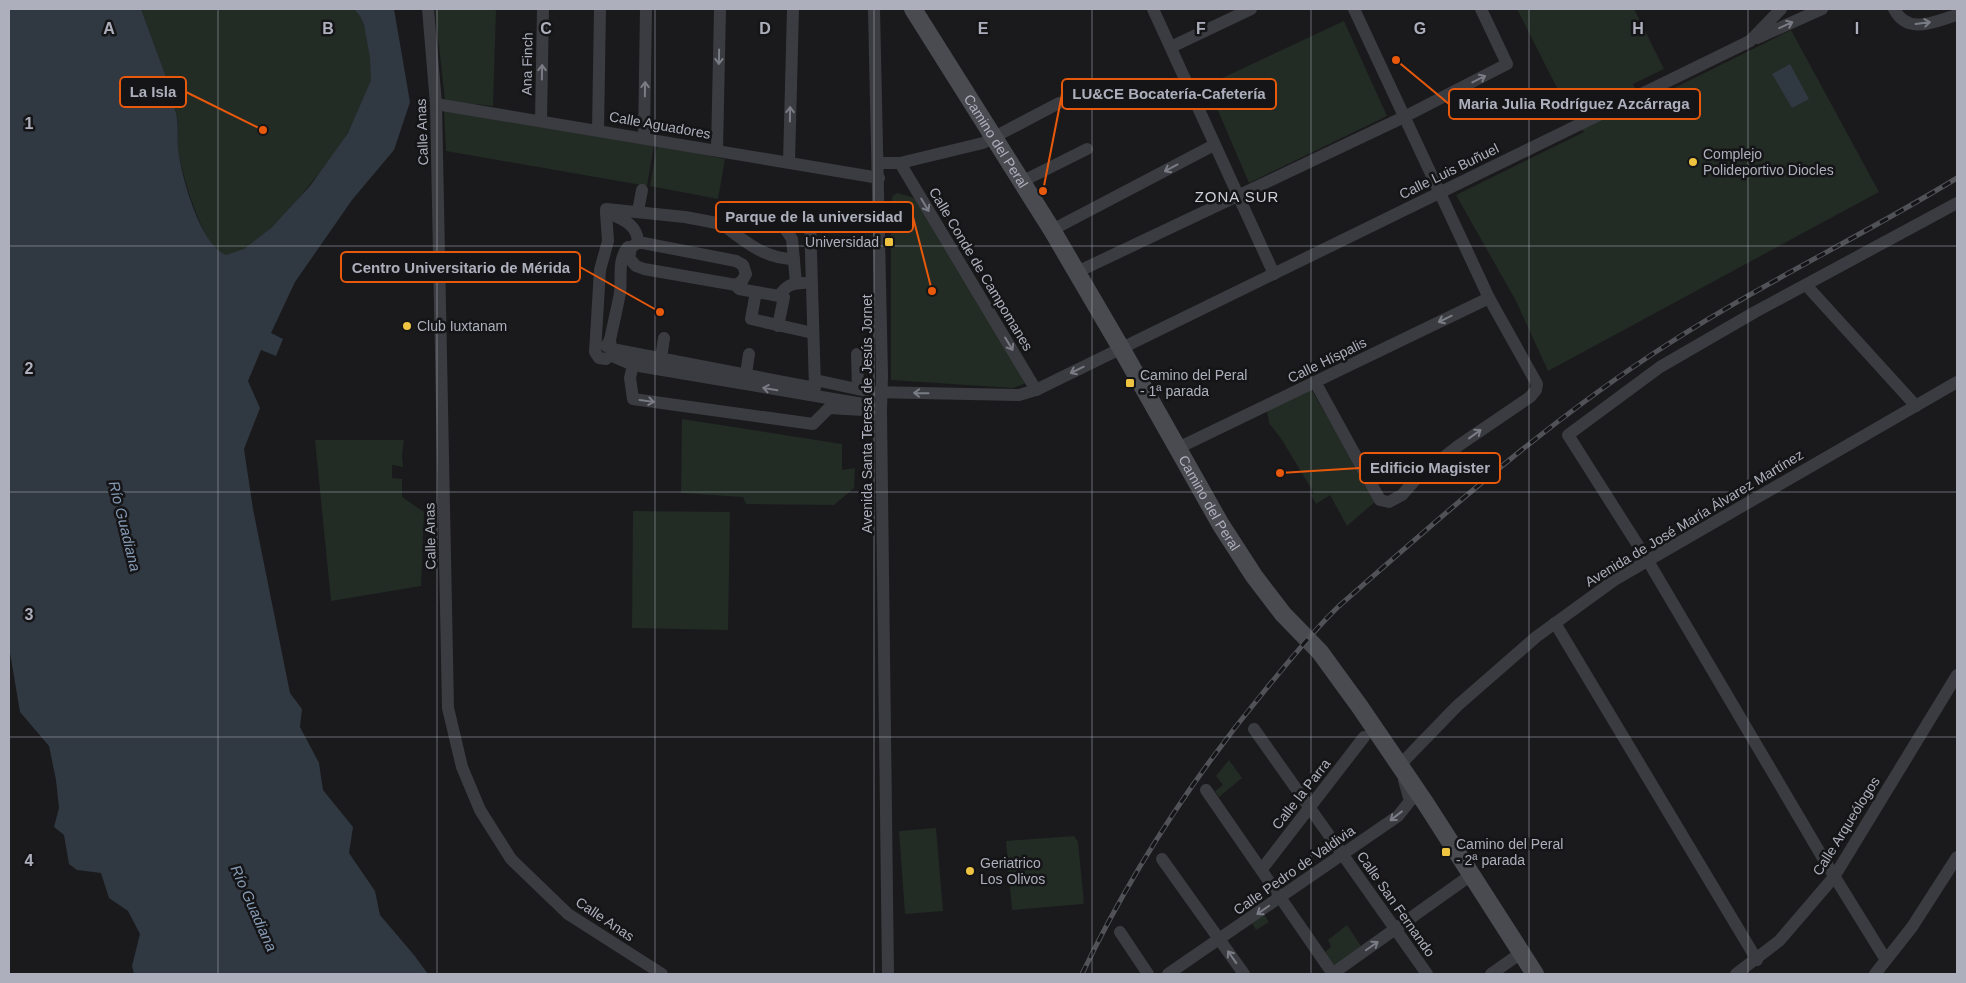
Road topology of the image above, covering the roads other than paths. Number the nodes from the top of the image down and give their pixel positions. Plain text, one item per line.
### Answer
1 (428, 9) edge
2 (543, 9) edge
3 (600, 9) edge
4 (646, 9) edge
5 (720, 9) edge
6 (793, 9) edge
7 (874, 9) edge
8 (915, 9) edge
9 (1153, 9) edge
10 (1251, 9) edge
11 (1354, 9) edge
12 (1481, 9) edge
13 (1781, 9) edge
14 (1822, 9) edge
15 (1894, 9) edge
16 (1957, 15) edge
17 (1750, 41) junction
18 (1171, 47) junction
19 (1059, 103) dead end
20 (436, 104) junction
21 (1404, 116) junction
22 (540, 121) junction
23 (598, 130) junction
24 (993, 137) junction
25 (644, 138) junction
26 (1214, 145) junction
27 (1087, 149) dead end
28 (717, 150) junction
29 (789, 162) junction
30 (878, 163) junction
31 (900, 163) junction
32 (879, 178) junction
33 (1021, 182) junction
34 (642, 190) dead end
35 (1440, 191) junction
36 (1237, 196) junction
37 (1957, 203) edge
38 (638, 211) junction
39 (606, 212) junction
40 (810, 219) dead end
41 (722, 224) junction
42 (1052, 230) junction
43 (740, 238) junction
44 (636, 243) junction
45 (794, 259) junction
46 (732, 260) junction
47 (640, 268) junction
48 (1076, 272) junction
49 (1274, 274) junction
50 (816, 281) junction
51 (796, 283) junction
52 (1806, 284) junction
53 (736, 285) junction
54 (620, 291) junction
55 (756, 292) junction
56 (778, 296) junction
57 (1489, 298) junction
58 (778, 326) junction
59 (817, 327) junction
60 (664, 338) dead end
61 (1121, 348) junction
62 (609, 349) junction
63 (749, 354) dead end
64 (857, 354) dead end
65 (661, 358) junction
66 (631, 371) junction
67 (746, 374) junction
68 (814, 380) junction
69 (1315, 382) junction
70 (1957, 382) edge
71 (858, 390) junction
72 (1036, 390) junction
73 (881, 392) junction
74 (820, 398) junction
75 (1916, 406) junction
76 (881, 411) junction
77 (823, 413) junction
78 (1178, 448) junction
79 (1648, 561) junction
80 (1555, 623) junction
81 (1957, 675) edge
82 (1254, 729) dead end
83 (1364, 737) dead end
84 (1402, 771) junction
85 (1206, 790) dead end
86 (1310, 807) junction
87 (1342, 854) junction
88 (1957, 857) edge
89 (1162, 860) dead end
90 (1262, 869) junction
91 (1471, 875) junction
92 (1834, 877) junction
93 (1280, 897) junction
94 (1396, 929) junction
95 (1120, 932) dead end
96 (1220, 940) junction
97 (1521, 953) junction
98 (1757, 960) junction
99 (1886, 960) junction
100 (885, 971) edge
101 (662, 974) edge
102 (1148, 974) edge
103 (1168, 974) edge
104 (1244, 974) edge
105 (1333, 974) edge
106 (1427, 974) edge
107 (1491, 974) edge
108 (1535, 974) edge
109 (1736, 974) edge
110 (1875, 974) edge

1 - 20 street, Calle Anas
22 -> 2 street, Ana Finch
3 - 23 street
25 -> 4 street
5 -> 28 street
29 -> 6 street
7 - 30 street, Avenida Santa Teresa de Jesús Jornet
8 - 24 street, Camino del Peral
9 - 18 street
10 - 18 street
11 - 21 street
21 -> 12 street
13 - 17 street, Calle Luis Buñuel
17 -> 14 street
15 -> 16 street
17 - 35 street, Calle Luis Buñuel
18 - 26 street
19 - 24 street
20 - 22 street, Calle Aguadores
20 - 101 street, Calle Anas
21 - 35 street
21 - 36 street
22 - 23 street, Calle Aguadores
23 - 25 street, Calle Aguadores
24 - 31 street
24 - 33 street, Camino del Peral
25 - 28 street, Calle Aguadores
26 - 36 street
26 -> 42 street
27 - 33 street
28 - 29 street, Calle Aguadores
29 - 32 street, Calle Aguadores
30 - 31 street
30 - 32 street, Avenida Santa Teresa de Jesús Jornet
31 -> 72 street, Calle Conde de Campomanes
32 - 73 street, Avenida Santa Teresa de Jesús Jornet
33 - 42 street, Camino del Peral
34 - 38 street
35 - 49 street, Calle Luis Buñuel
35 - 57 street
36 - 48 street
36 - 49 street
37 - 52 street
38 - 39 street
38 - 41 street
39 - 44 street
39 - 62 street
40 - 50 street
41 - 43 street
41 - 45 street
42 - 48 street, Camino del Peral
43 - 45 street
43 - 46 street
44 - 46 street
44 - 47 street
44 - 54 street
45 - 51 street
46 - 53 street
47 - 53 street
47 - 54 street
48 - 61 street, Camino del Peral
49 - 61 street, Calle Luis Buñuel
50 - 51 street
50 - 59 street
51 - 56 street
52 - 75 street
52 - 79 street
53 - 55 street
54 - 62 street
55 - 56 street
55 - 58 street
56 - 58 street
57 -> 69 street, Calle Híspalis
69 -> 57 street
58 - 59 street
59 - 68 street
60 - 65 street
61 -> 72 street, Calle Luis Buñuel
61 - 78 street, Camino del Peral
62 - 65 street
62 - 66 street
63 - 67 street
64 - 71 street
65 - 67 street
74 -> 66 street
66 -> 77 street
67 - 68 street
68 - 71 street, Calle Luis Buñuel
69 - 78 street, Calle Híspalis
70 - 75 street, Avenida de José María Álvarez Martínez
71 - 73 street, Calle Luis Buñuel
72 -> 73 street, Calle Luis Buñuel
73 - 76 street, Avenida Santa Teresa de Jesús Jornet
74 - 76 street
74 - 77 street
75 - 79 street, Avenida de José María Álvarez Martínez
76 - 77 street
76 - 100 street, Avenida Santa Teresa de Jesús Jornet
78 - 84 street, Camino del Peral
79 - 80 street, Avenida de José María Álvarez Martínez
79 - 92 street
80 - 84 street, Avenida de José María Álvarez Martínez
80 - 98 street
81 - 92 street, Calle Arqueólogos
82 - 86 street, Calle San Fernando
83 - 86 street, Calle la Parra
84 -> 87 street, Calle Pedro de Valdivia
84 - 91 street, Camino del Peral
85 - 90 street
86 - 87 street, Calle San Fernando
86 - 90 street, Calle la Parra
87 - 93 street, Calle Pedro de Valdivia
87 - 94 street, Calle San Fernando
88 - 99 street
89 - 96 street
90 - 93 street
91 - 94 street
91 - 97 street, Camino del Peral
92 - 98 street, Calle Arqueólogos
92 - 99 street
93 -> 96 street, Calle Pedro de Valdivia
93 - 105 street
105 -> 94 street
94 - 106 street, Calle San Fernando
95 - 102 street
96 - 103 street, Calle Pedro de Valdivia
104 -> 96 street
97 - 107 street
97 - 108 street, Camino del Peral
98 - 109 street, Calle Arqueólogos
99 - 110 street

